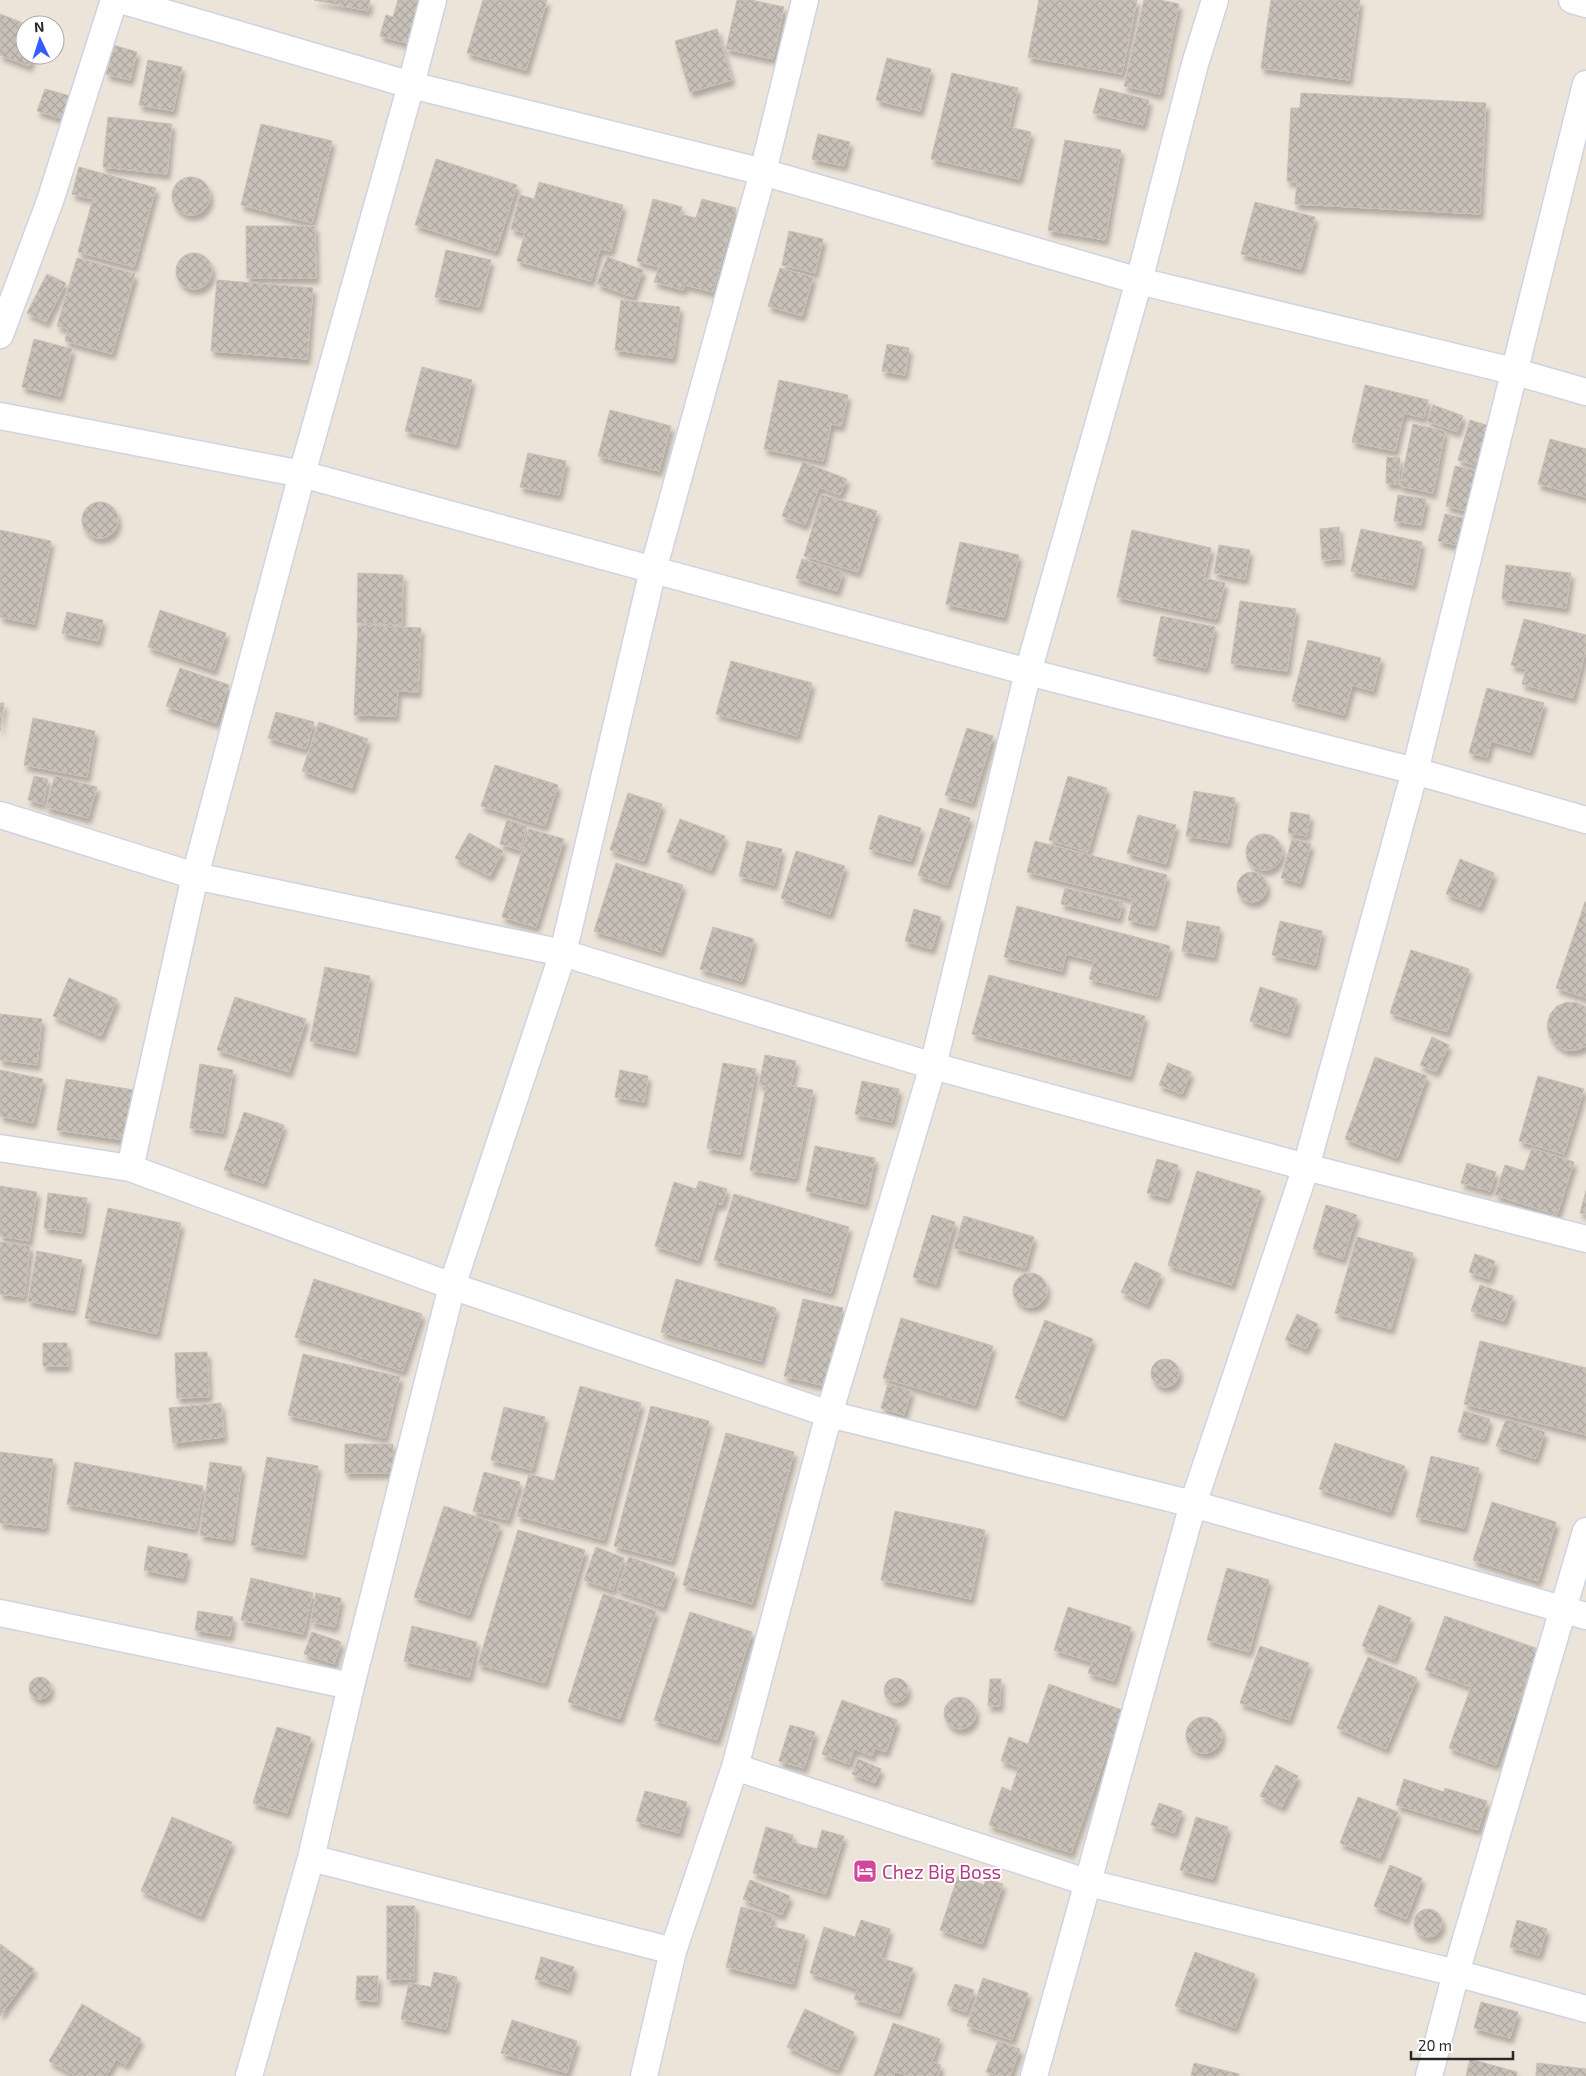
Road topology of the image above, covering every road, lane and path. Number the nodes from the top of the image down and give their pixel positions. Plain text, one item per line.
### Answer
1 (114, 0) edge
2 (121, 0) edge
3 (433, 0) edge
4 (805, 0) edge
5 (1215, 0) edge
6 (1572, 0) edge
7 (1586, 4) edge
8 (1586, 84) edge
9 (412, 85) junction
10 (763, 172) junction
11 (1139, 281) junction
12 (0, 336) edge
13 (1513, 371) junction
14 (1586, 392) edge
15 (0, 416) edge
16 (302, 474) junction
17 (653, 570) junction
18 (1028, 672) junction
19 (1415, 771) junction
20 (0, 815) edge
21 (1586, 820) edge
22 (195, 876) junction
23 (563, 953) junction
24 (933, 1066) junction
25 (0, 1148) edge
26 (1306, 1167) junction
27 (130, 1168) junction
28 (1586, 1239) edge
29 (452, 1286) junction
30 (829, 1414) junction
31 (1193, 1504) junction
32 (1586, 1531) edge
33 (0, 1612) edge
34 (1574, 1612) edge
35 (351, 1686) junction
36 (735, 1767) junction
37 (311, 1858) junction
38 (1089, 1883) junction
39 (673, 1950) junction
40 (1456, 1973) junction
41 (1586, 2008) edge
42 (249, 2076) edge
43 (644, 2076) edge
44 (1034, 2076) edge
45 (1429, 2076) edge

1 - 12 street
2 - 9 street
3 - 9 street
4 - 10 street
5 - 11 street
6 - 7 street
8 - 13 street
9 - 10 street
9 - 16 street
10 - 11 street
10 - 17 street
11 - 13 street
11 - 18 street
13 - 14 street
13 - 19 street
15 - 16 street
16 - 17 street
16 - 22 street
17 - 18 street
17 - 23 street
18 - 19 street
18 - 24 street
19 - 21 street
19 - 26 street
20 - 22 street
22 - 23 street
22 - 27 street
23 - 24 street
23 - 29 street
24 - 26 street
24 - 30 street
25 - 27 street
26 - 28 street
26 - 31 street
27 - 29 street
29 - 30 street
29 - 35 street
30 - 31 street
30 - 36 street
31 - 34 street
31 - 38 street
32 - 34 street
33 - 35 street
34 - 40 street
35 - 37 street
36 - 38 street
36 - 39 street
37 - 39 street
37 - 42 street
38 - 40 street
38 - 44 street
39 - 43 street
40 - 41 street
40 - 45 street

